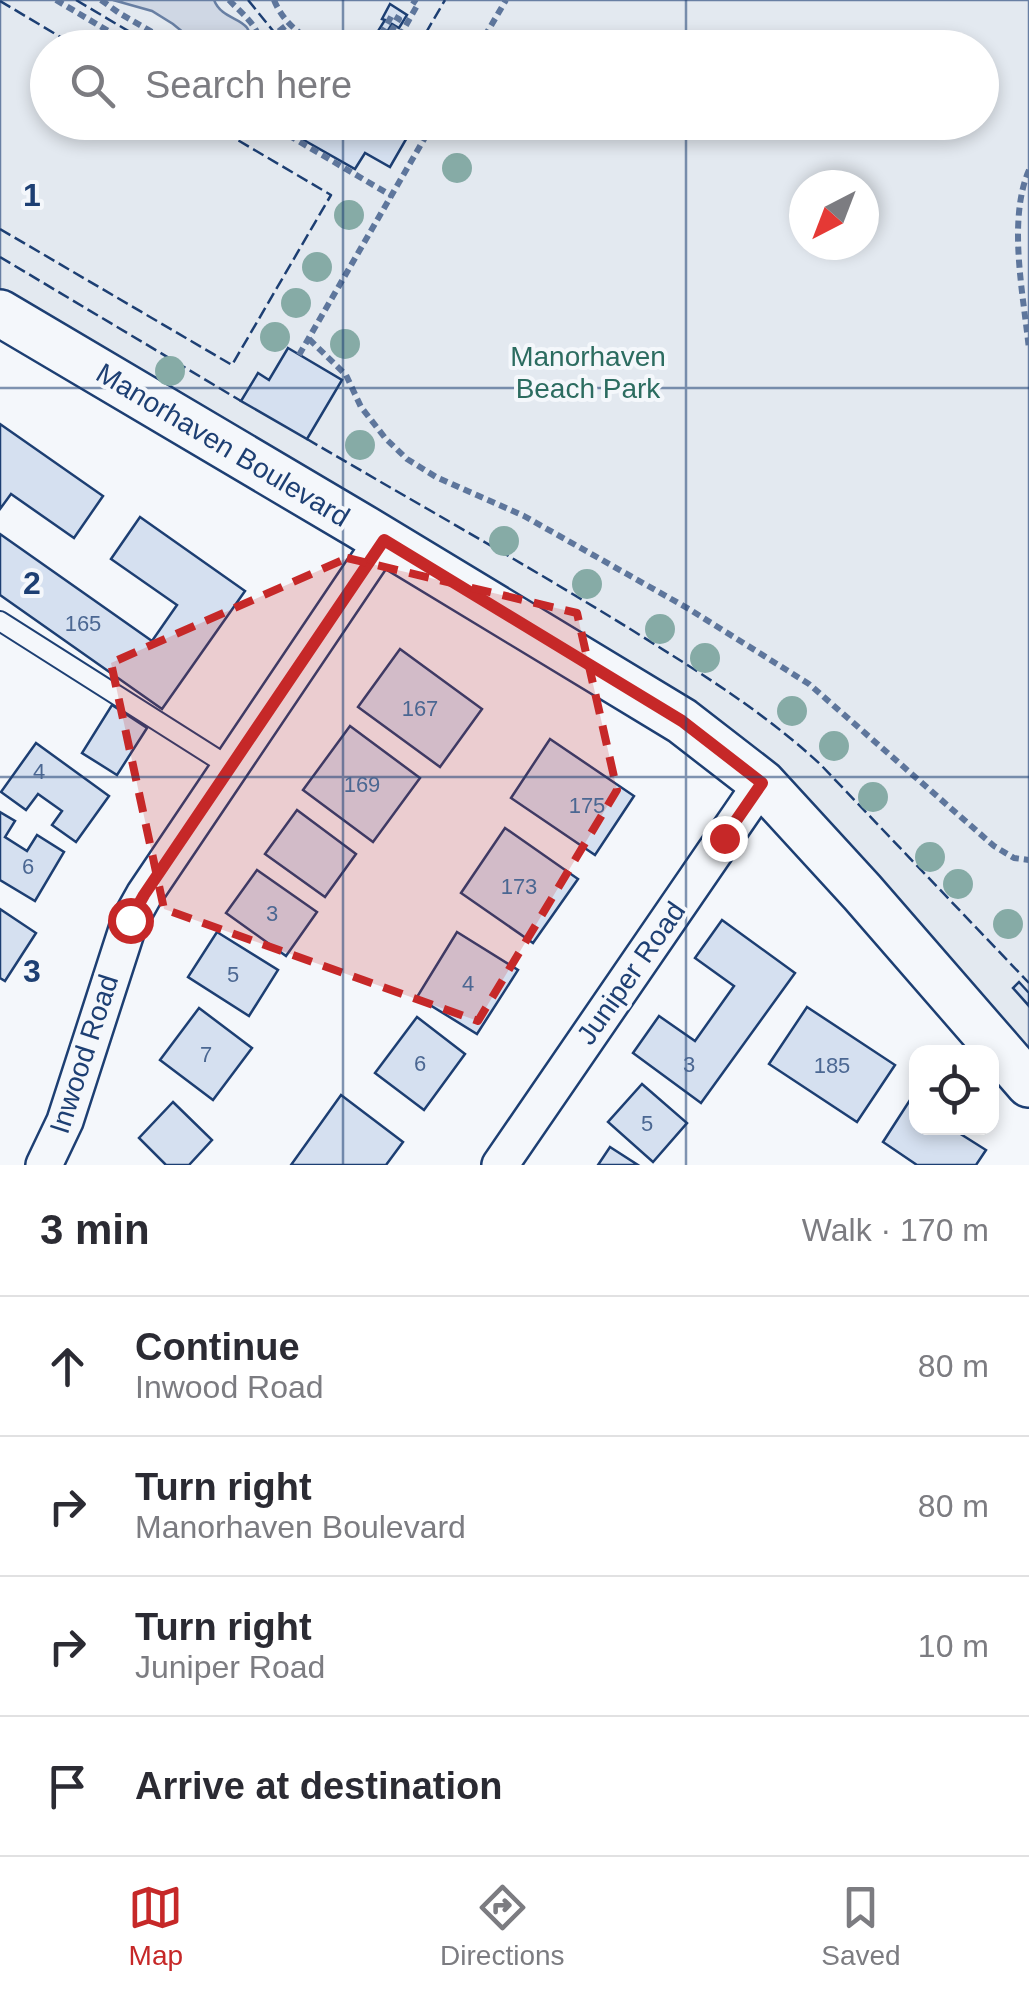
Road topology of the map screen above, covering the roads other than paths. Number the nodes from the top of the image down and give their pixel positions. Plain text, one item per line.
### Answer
1 (0, 312) edge
2 (384, 540) junction
3 (0, 622) edge
4 (230, 767) junction
5 (762, 783) junction
6 (1029, 1084) edge
7 (44, 1165) edge
8 (500, 1165) edge

1 - 2 street, Manorhaven Boulevard
2 - 4 street, Inwood Road
2 - 5 street, Manorhaven Boulevard
3 - 4 lane
4 - 7 street, Inwood Road
5 - 6 street, Manorhaven Boulevard
5 - 8 street, Juniper Road

